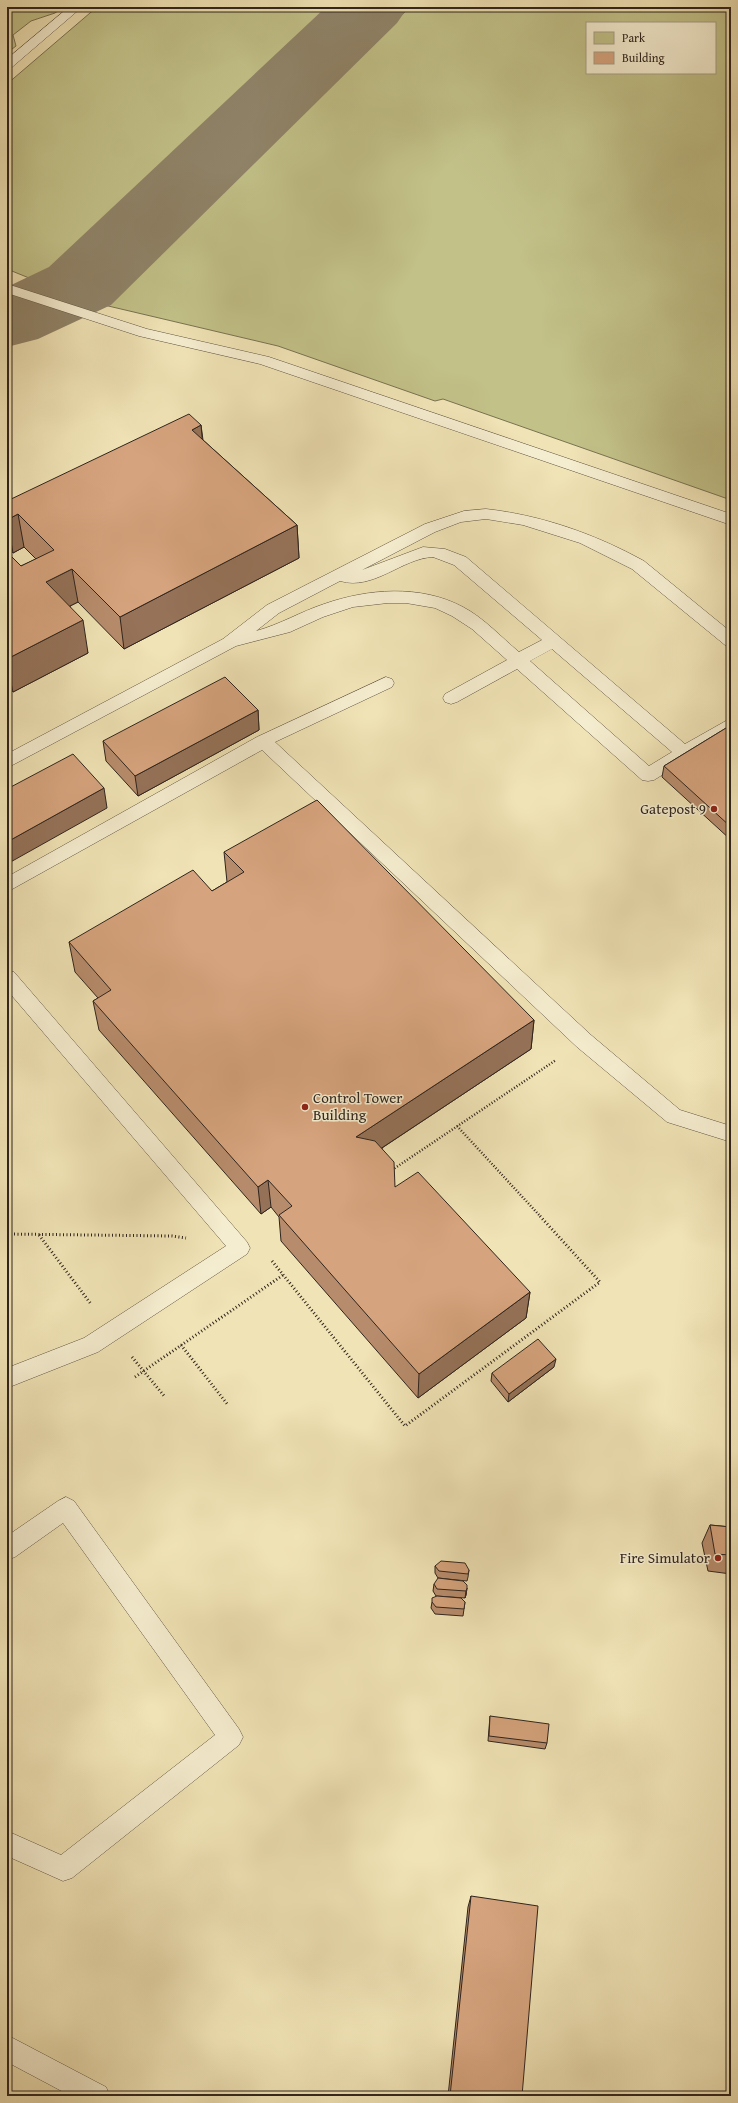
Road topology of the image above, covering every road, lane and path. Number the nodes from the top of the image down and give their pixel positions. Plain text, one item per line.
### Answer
1 (76, 7) edge
2 (7, 65) edge
3 (7, 288) edge
4 (731, 520) edge
5 (330, 580) junction
6 (553, 641) junction
7 (731, 641) edge
8 (229, 644) junction
9 (518, 660) junction
10 (386, 683) dead end
11 (451, 698) dead end
12 (731, 724) edge
13 (263, 741) junction
14 (684, 753) junction
15 (7, 762) edge
16 (7, 884) edge
17 (7, 977) edge
18 (584, 1041) junction
19 (457, 1126) junction
20 (731, 1134) edge
21 (388, 1172) edge
22 (7, 1234) edge
23 (240, 1248) junction
24 (283, 1275) junction
25 (181, 1345) junction
26 (135, 1377) dead end
27 (7, 1378) edge
28 (228, 1405) dead end
29 (7, 1549) edge
30 (7, 1843) edge
31 (7, 2048) edge
32 (97, 2096) edge

1 - 2 lane
3 - 4 lane
5 - 6 lane
5 - 7 lane
5 - 8 lane
6 - 9 lane
6 - 14 lane
8 - 9 lane
8 - 15 lane
9 - 11 lane
9 - 14 lane
10 - 13 lane
12 - 14 lane
13 - 16 lane
13 - 18 lane
17 - 23 lane
18 - 19 path
18 - 20 lane
19 - 21 path
19 - 24 path
22 - 23 path
23 - 24 path
23 - 27 lane
24 - 25 path
25 - 26 path
25 - 28 path
29 - 30 lane
31 - 32 lane

